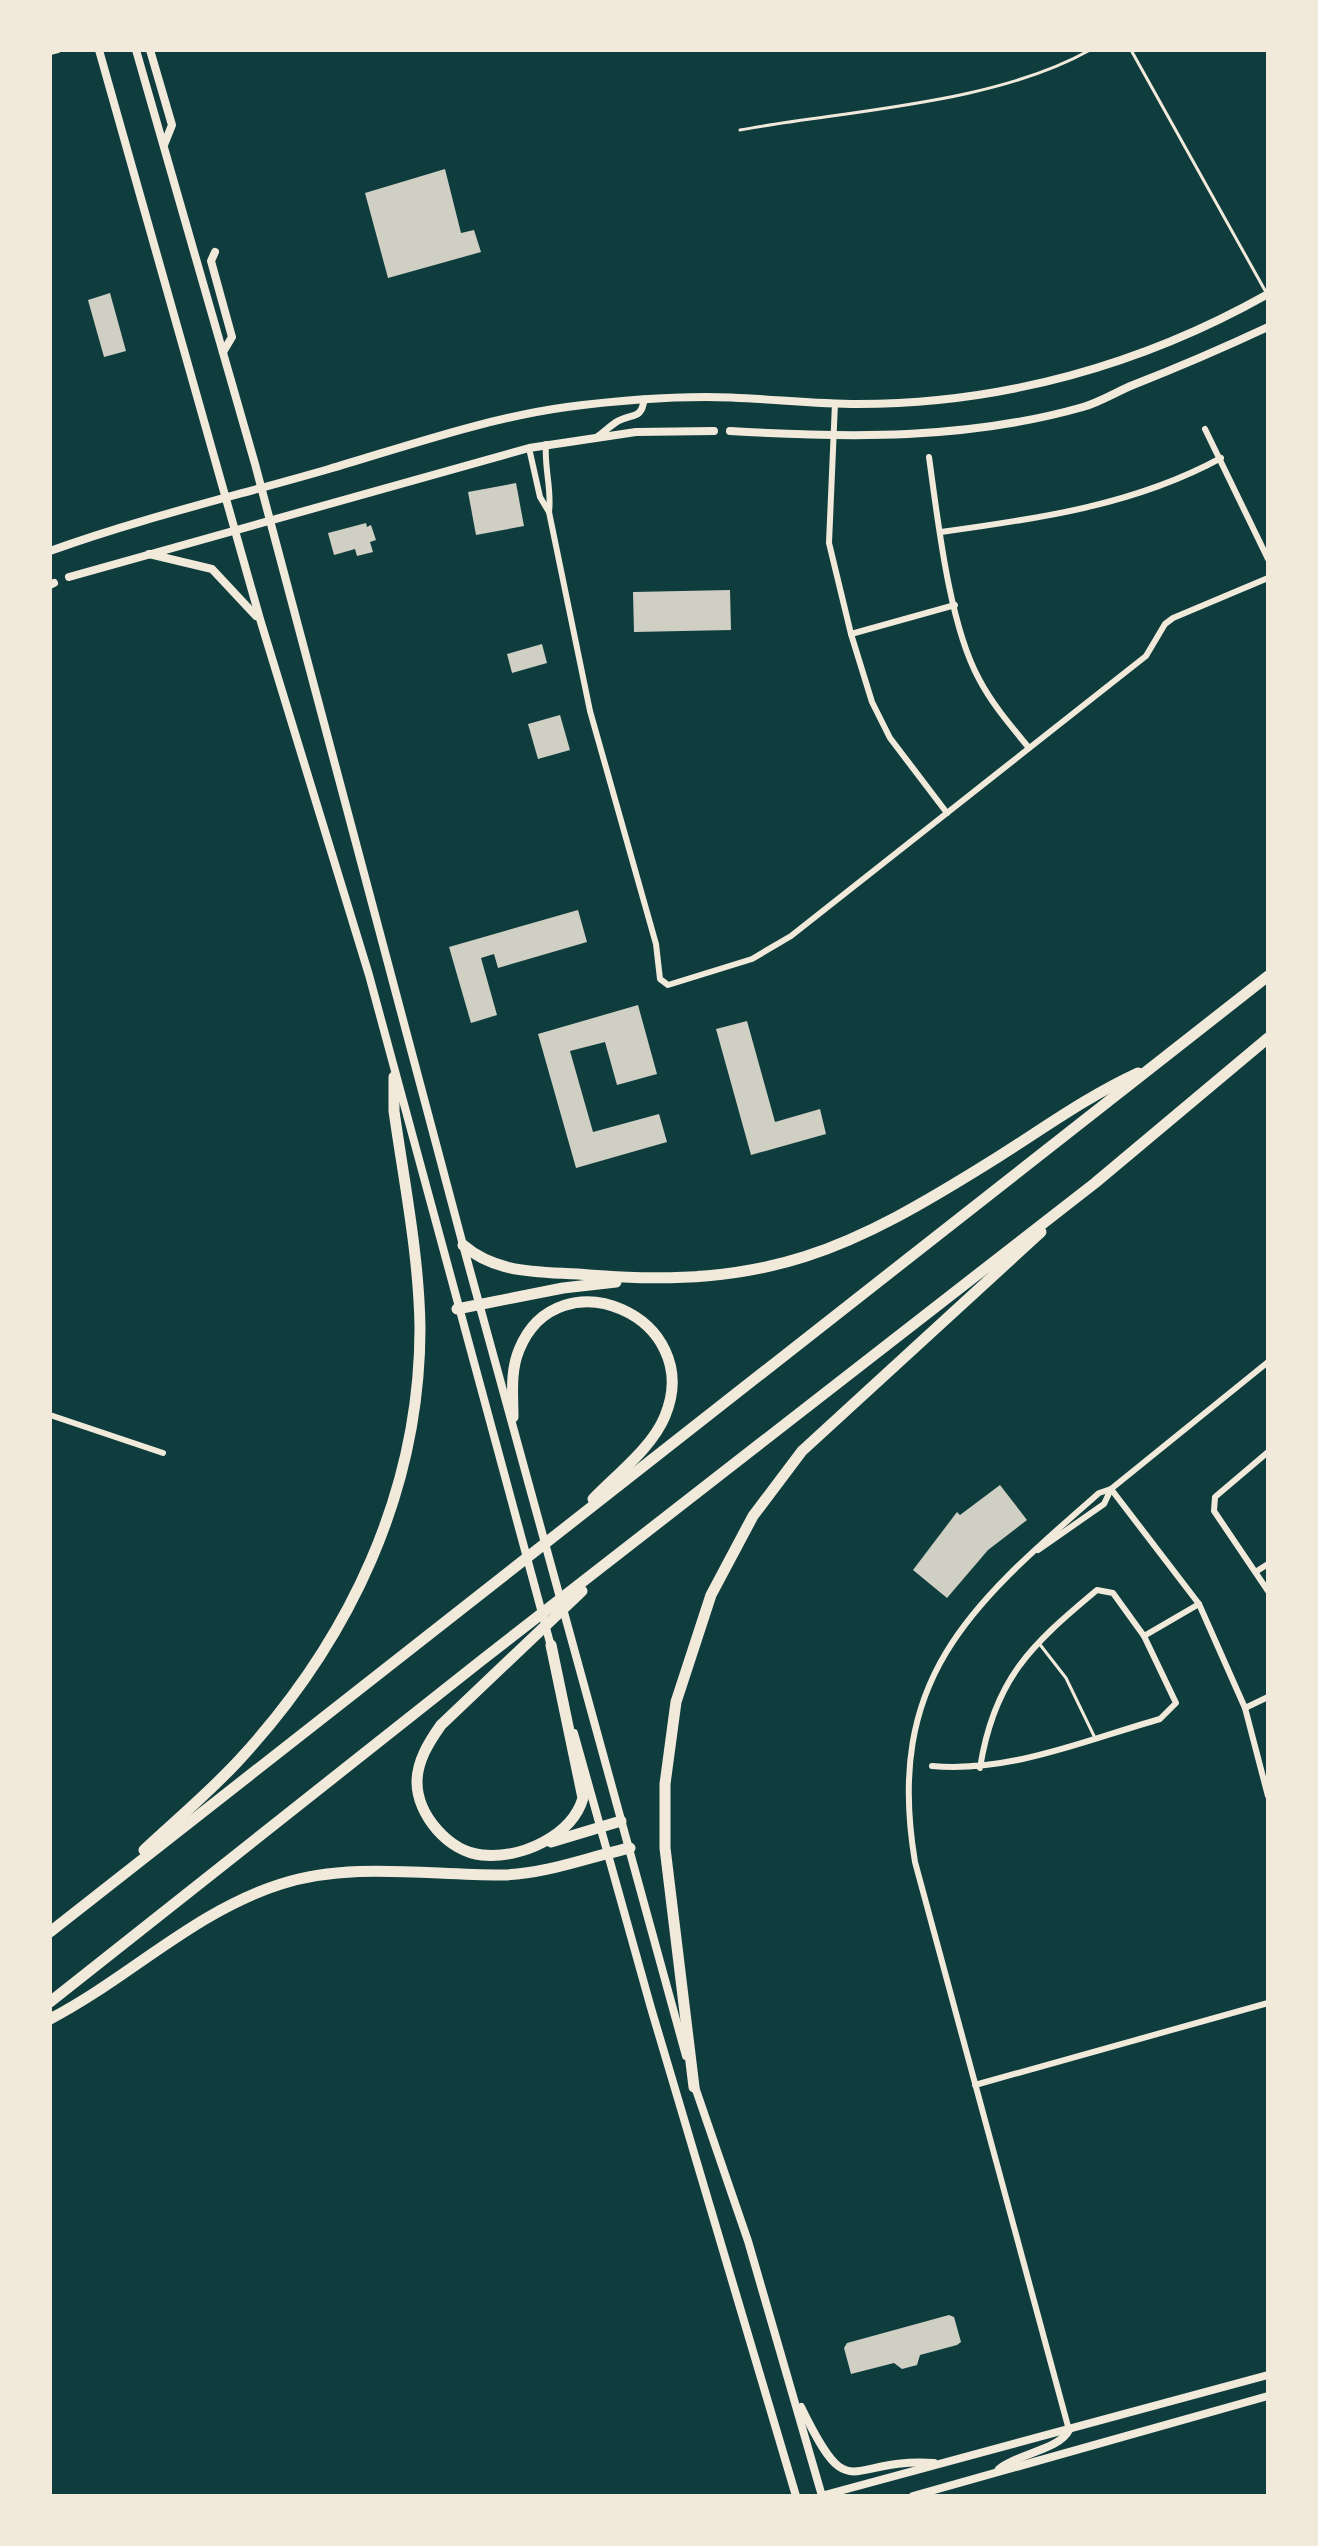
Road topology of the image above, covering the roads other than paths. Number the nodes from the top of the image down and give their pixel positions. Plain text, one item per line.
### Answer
1 (58, 50) edge
2 (99, 50) edge
3 (136, 50) edge
4 (150, 50) edge
5 (1090, 50) edge
6 (1131, 50) edge
7 (50, 52) edge
8 (740, 130) dead end
9 (164, 146) junction
10 (215, 252) dead end
11 (1268, 295) edge
12 (1268, 327) edge
13 (223, 352) junction
14 (644, 399) junction
15 (835, 403) junction
16 (1205, 429) dead end
17 (714, 431) joint
18 (730, 431) joint
19 (832, 436) junction
20 (597, 437) junction
21 (546, 444) junction
22 (529, 448) junction
23 (929, 457) dead end
24 (1221, 458) junction
25 (261, 488) junction
26 (227, 498) junction
27 (549, 512) junction
28 (268, 520) junction
29 (234, 528) junction
30 (941, 532) junction
31 (50, 551) edge
32 (147, 553) junction
33 (1268, 559) edge
34 (69, 577) joint
35 (1268, 578) edge
36 (52, 584) edge
37 (955, 605) junction
38 (260, 619) junction
39 (851, 634) junction
40 (1029, 748) junction
41 (947, 813) junction
42 (1268, 976) edge
43 (1268, 1038) edge
44 (1157, 1064) junction
45 (394, 1077) junction
46 (1095, 1183) junction
47 (463, 1245) junction
48 (644, 1279) junction
49 (479, 1303) junction
50 (457, 1309) junction
51 (1268, 1362) edge
52 (50, 1415) edge
53 (513, 1417) junction
54 (1268, 1452) edge
55 (163, 1453) dead end
56 (1111, 1489) junction
57 (567, 1526) junction
58 (622, 1552) junction
59 (1028, 1556) junction
60 (1268, 1564) edge
61 (1257, 1571) junction
62 (1268, 1591) edge
63 (1199, 1604) junction
64 (1144, 1636) junction
65 (1037, 1640) junction
66 (551, 1645) junction
67 (1268, 1697) edge
68 (1245, 1708) junction
69 (1095, 1738) junction
70 (932, 1766) dead end
71 (980, 1768) junction
72 (1268, 1796) edge
73 (621, 1821) junction
74 (599, 1826) junction
75 (535, 1845) junction
76 (630, 1848) junction
77 (607, 1853) junction
78 (90, 1900) junction
79 (50, 1932) edge
80 (50, 2002) edge
81 (1268, 2003) edge
82 (50, 2019) edge
83 (975, 2085) junction
84 (694, 2087) junction
85 (1268, 2375) edge
86 (792, 2388) junction
87 (1268, 2396) edge
88 (1069, 2430) junction
89 (940, 2464) junction
90 (996, 2472) junction
91 (796, 2496) edge
92 (822, 2496) edge
93 (913, 2496) edge

1 - 7 street
2 - 26 main road
3 - 9 main road
4 - 9 main road
5 - 8 lane
6 - 11 lane
9 - 13 main road
10 - 13 main road
11 - 15 main road
12 - 19 main road
13 - 25 main road
14 - 15 main road
14 - 20 street
14 - 25 main road
15 - 19 street
16 - 24 street
17 - 18 street
17 - 20 main road
18 - 19 main road
19 - 39 street
20 - 21 main road
21 - 22 main road
21 - 27 street
22 - 27 street
22 - 28 main road
23 - 30 street
24 - 30 street
24 - 33 street
25 - 26 main road
25 - 28 main road
26 - 29 main road
26 - 31 main road
27 - 41 street
28 - 29 main road
28 - 47 main road
29 - 32 main road
29 - 38 main road
30 - 37 street
32 - 34 main road
32 - 38 main road
34 - 36 street
35 - 40 street
37 - 39 street
37 - 40 street
38 - 45 main road
39 - 41 street
40 - 41 street
42 - 44 highway
43 - 46 highway
44 - 48 highway
44 - 57 highway
45 - 50 main road
45 - 78 highway
46 - 58 highway
46 - 84 highway
47 - 48 highway
47 - 49 main road
48 - 49 highway
49 - 50 highway
49 - 53 main road
50 - 66 main road
51 - 56 street
52 - 55 street
53 - 57 highway
53 - 73 main road
54 - 61 street
56 - 59 street
56 - 59 street
56 - 63 street
57 - 78 highway
58 - 75 highway
58 - 80 highway
59 - 83 street
60 - 61 street
61 - 62 street
63 - 64 street
63 - 68 street
64 - 65 street
64 - 69 street
65 - 69 lane
65 - 71 street
66 - 74 main road
66 - 75 highway
67 - 68 street
68 - 72 street
69 - 71 street
70 - 71 street
73 - 74 highway
73 - 76 main road
74 - 75 highway
74 - 77 main road
76 - 77 highway
76 - 84 main road
77 - 82 highway
77 - 91 main road
78 - 79 highway
81 - 83 street
83 - 88 street
84 - 86 main road
85 - 88 main road
86 - 89 main road
86 - 92 main road
87 - 90 main road
88 - 89 main road
88 - 90 main road
89 - 92 main road
90 - 93 main road

